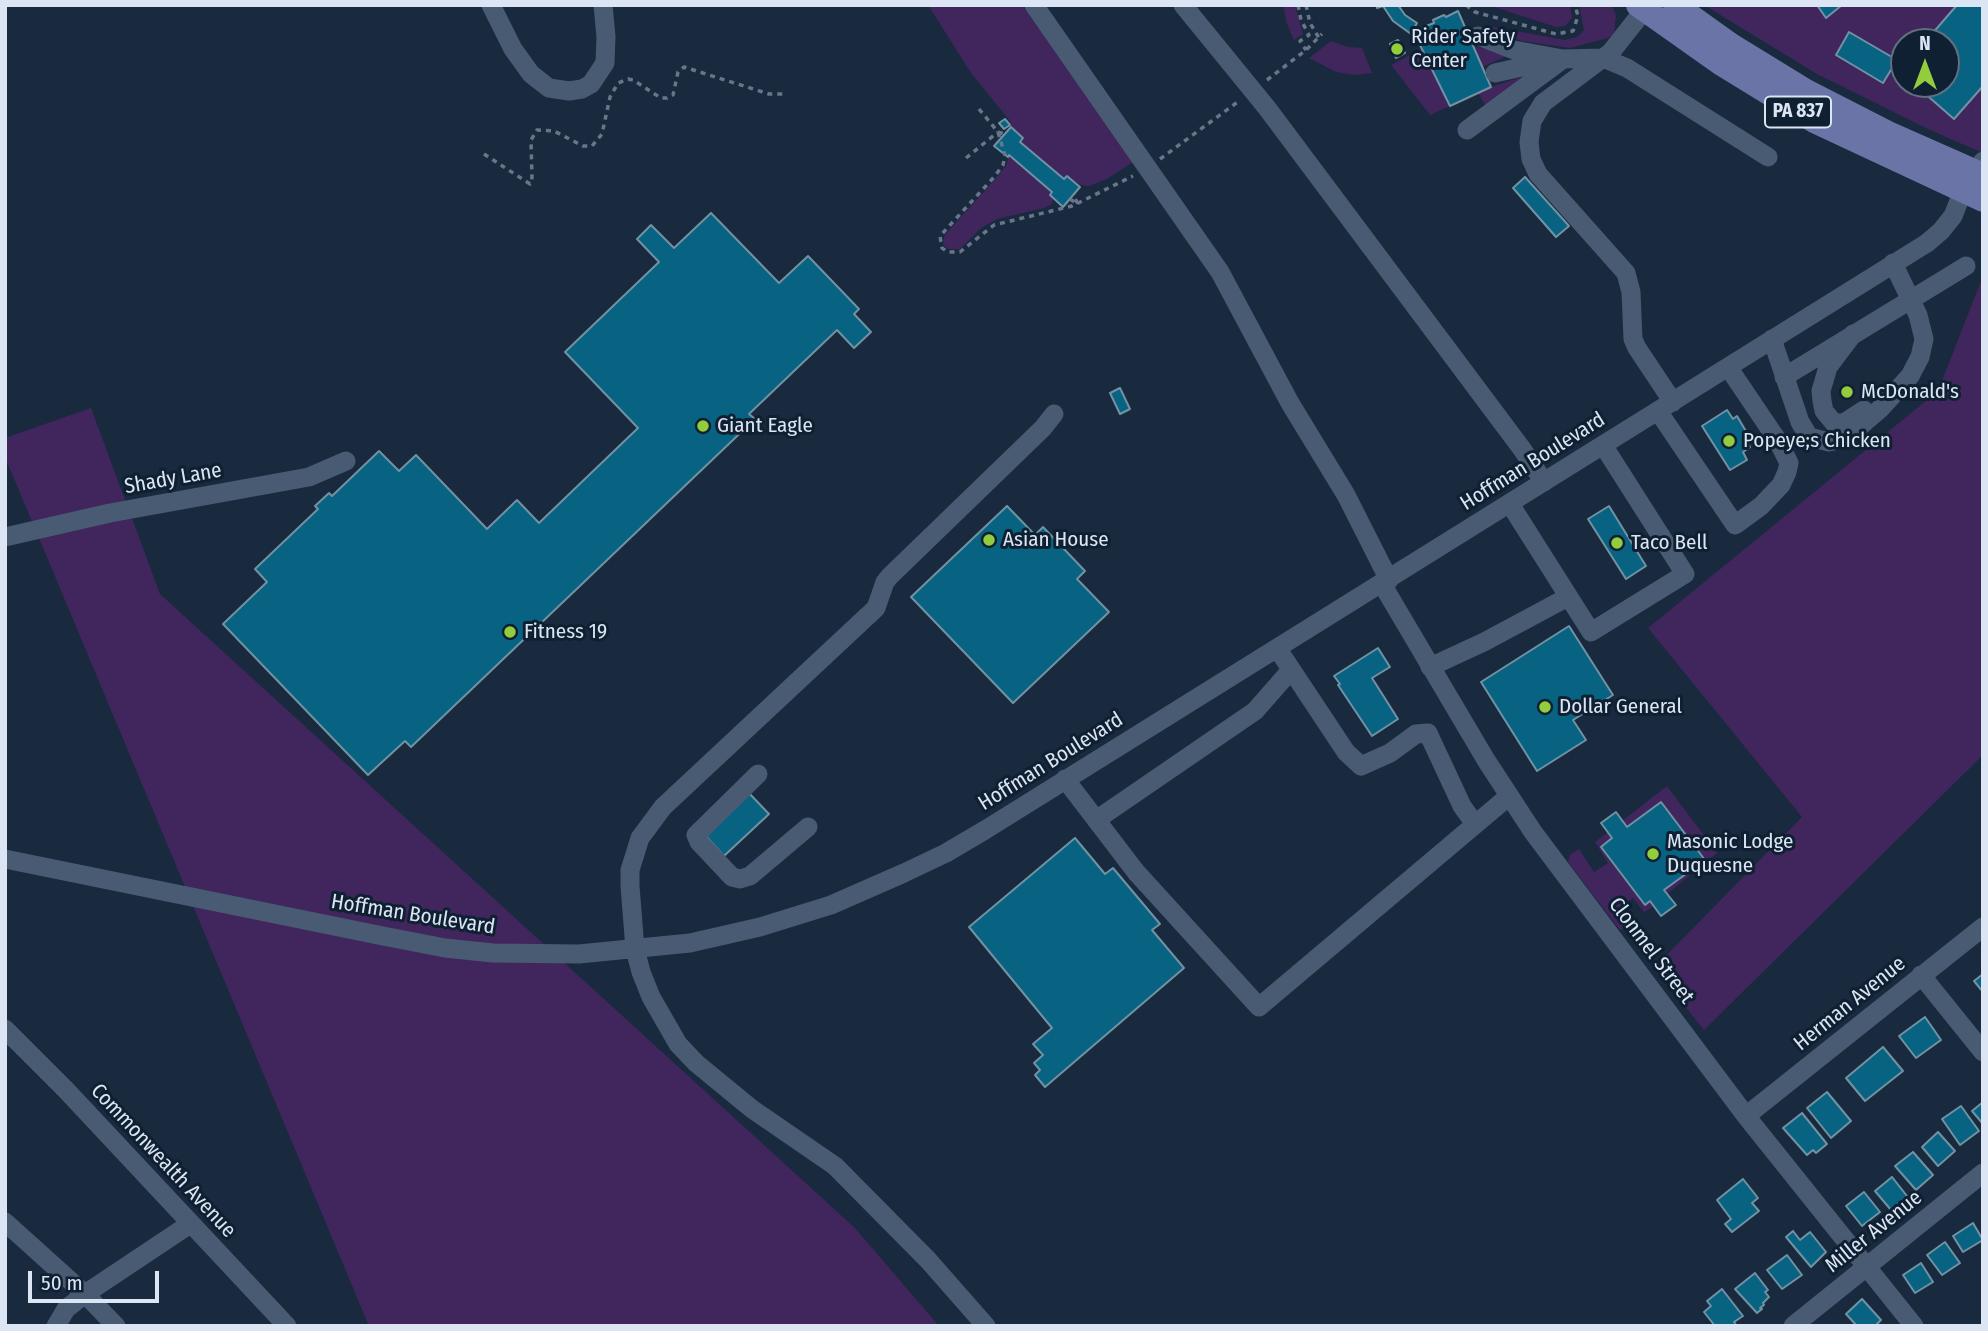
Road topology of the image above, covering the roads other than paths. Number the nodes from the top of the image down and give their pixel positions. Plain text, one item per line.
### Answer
1 (491, 5) edge
2 (603, 5) edge
3 (1184, 5) edge
4 (1675, 5) edge
5 (1644, 7) edge
6 (1042, 8) edge
7 (1478, 36) dead end
8 (1603, 58) junction
9 (1563, 59) junction
10 (1495, 73) dead end
11 (1467, 130) dead end
12 (1768, 157) dead end
13 (1977, 180) edge
14 (1893, 263) junction
15 (1965, 266) dead end
16 (1911, 299) junction
17 (1853, 334) junction
18 (1924, 339) junction
19 (1772, 340) junction
20 (1728, 367) junction
21 (1784, 377) junction
22 (1665, 406) junction
23 (1054, 414) dead end
24 (1603, 445) junction
25 (346, 461) dead end
26 (1544, 482) junction
27 (1510, 504) junction
28 (5, 537) edge
29 (1385, 582) junction
30 (1568, 597) junction
31 (1277, 648) junction
32 (1430, 667) junction
33 (1291, 670) junction
34 (758, 774) dead end
35 (1065, 779) junction
36 (1509, 796) junction
37 (1096, 820) junction
38 (1475, 824) junction
39 (808, 827) dead end
40 (5, 859) edge
41 (1983, 927) edge
42 (635, 949) junction
43 (1921, 975) junction
44 (5, 1029) edge
45 (1983, 1052) edge
46 (1746, 1116) junction
47 (1983, 1173) edge
48 (5, 1222) edge
49 (190, 1224) junction
50 (1866, 1267) junction
51 (85, 1294) junction
52 (56, 1326) edge
53 (116, 1326) edge
54 (287, 1326) edge
55 (986, 1326) edge
56 (1793, 1326) edge
57 (1914, 1326) edge

1 - 2 street
3 - 26 street
4 - 13 main road, PA 837
5 - 8 street
5 - 13 main road, PA 837
6 - 29 street, Clonmel Street
7 - 9 street
8 - 9 street
8 - 12 street
8 - 22 street
9 - 10 street
9 - 11 street
13 - 14 street, Hoffman Boulevard
14 - 16 street
14 - 19 street, Hoffman Boulevard
15 - 16 street
16 - 17 street
16 - 18 street
17 - 18 street
17 - 21 street
18 - 21 street
19 - 20 street, Hoffman Boulevard
19 - 21 street
20 - 22 street, Hoffman Boulevard
20 - 22 street
22 - 24 street, Hoffman Boulevard
23 - 42 street
24 - 26 street, Hoffman Boulevard
24 - 30 street
25 - 28 street, Shady Lane
26 - 27 street, Hoffman Boulevard
27 - 29 street, Hoffman Boulevard
27 - 30 street
29 - 31 street, Hoffman Boulevard
29 - 32 street, Clonmel Street
30 - 32 street
31 - 33 street
31 - 35 street, Hoffman Boulevard
32 - 36 street, Clonmel Street
33 - 37 street
33 - 38 street
34 - 39 street
35 - 37 street
35 - 42 street, Hoffman Boulevard
36 - 38 street
36 - 46 street, Clonmel Street
37 - 38 street
40 - 42 street, Hoffman Boulevard
41 - 43 street, Herman Avenue
42 - 55 street
43 - 45 street
43 - 46 street, Herman Avenue
44 - 49 street, Commonwealth Avenue
46 - 50 street, Clonmel Street
47 - 50 street, Miller Avenue
48 - 51 street
49 - 51 street
49 - 54 street, Commonwealth Avenue
50 - 56 street, Miller Avenue
50 - 57 street, Clonmel Street
51 - 52 street
51 - 53 street

